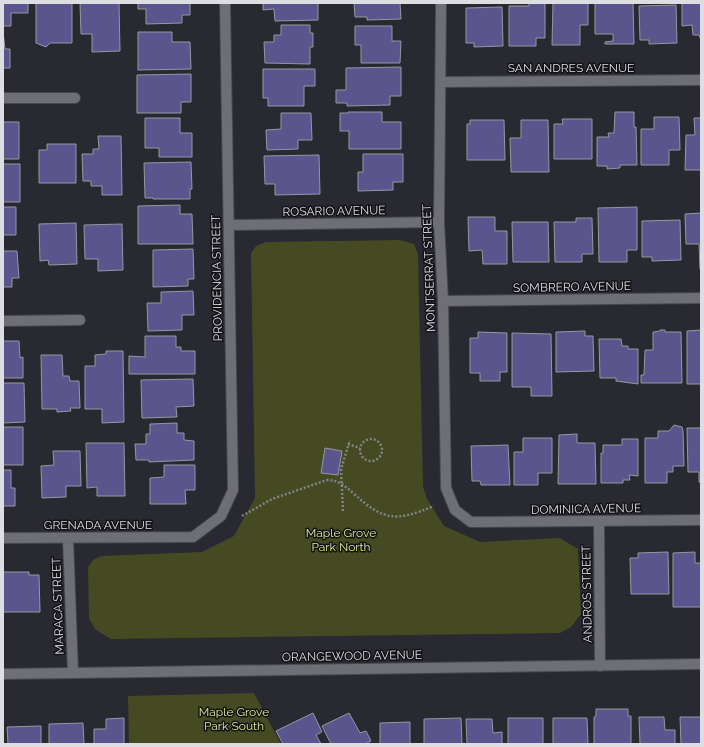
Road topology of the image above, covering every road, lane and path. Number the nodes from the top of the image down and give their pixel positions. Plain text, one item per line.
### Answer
1 (225, 3) edge
2 (441, 3) edge
3 (701, 80) edge
4 (441, 82) junction
5 (3, 98) edge
6 (75, 98) dead end
7 (439, 222) junction
8 (230, 225) junction
9 (701, 298) edge
10 (443, 301) junction
11 (80, 320) dead end
12 (3, 321) edge
13 (350, 440) dead end
14 (348, 444) junction
15 (360, 448) junction
16 (343, 485) junction
17 (434, 506) dead end
18 (343, 511) dead end
19 (242, 516) dead end
20 (701, 520) edge
21 (471, 522) joint
22 (599, 522) junction
23 (194, 537) joint
24 (3, 538) edge
25 (68, 538) junction
26 (701, 664) edge
27 (600, 666) junction
28 (73, 673) junction
29 (3, 674) edge

1 - 8 street, PROVIDENCIA STREET
2 - 4 street, MONTSERRAT STREET
3 - 4 street, SAN ANDRES AVENUE
4 - 7 street, MONTSERRAT STREET
5 - 6 street
7 - 8 street, ROSARIO AVENUE
7 - 10 street, MONTSERRAT STREET
8 - 23 street, PROVIDENCIA STREET
9 - 10 street, SOMBRERO AVENUE
10 - 21 street, MONTSERRAT STREET
11 - 12 street
13 - 14 path
14 - 15 path
14 - 16 path
15 - 15 path
16 - 17 path
16 - 18 path
16 - 19 path
20 - 22 street, DOMINICA AVENUE
21 - 22 street, DOMINICA AVENUE
22 - 27 street, ANDROS STREET
23 - 25 street, GRENADA AVENUE
24 - 25 street, GRENADA AVENUE
25 - 28 street, MARACA STREET
26 - 27 street, ORANGEWOOD AVENUE
27 - 28 street, ORANGEWOOD AVENUE
28 - 29 street, ORANGEWOOD AVENUE

